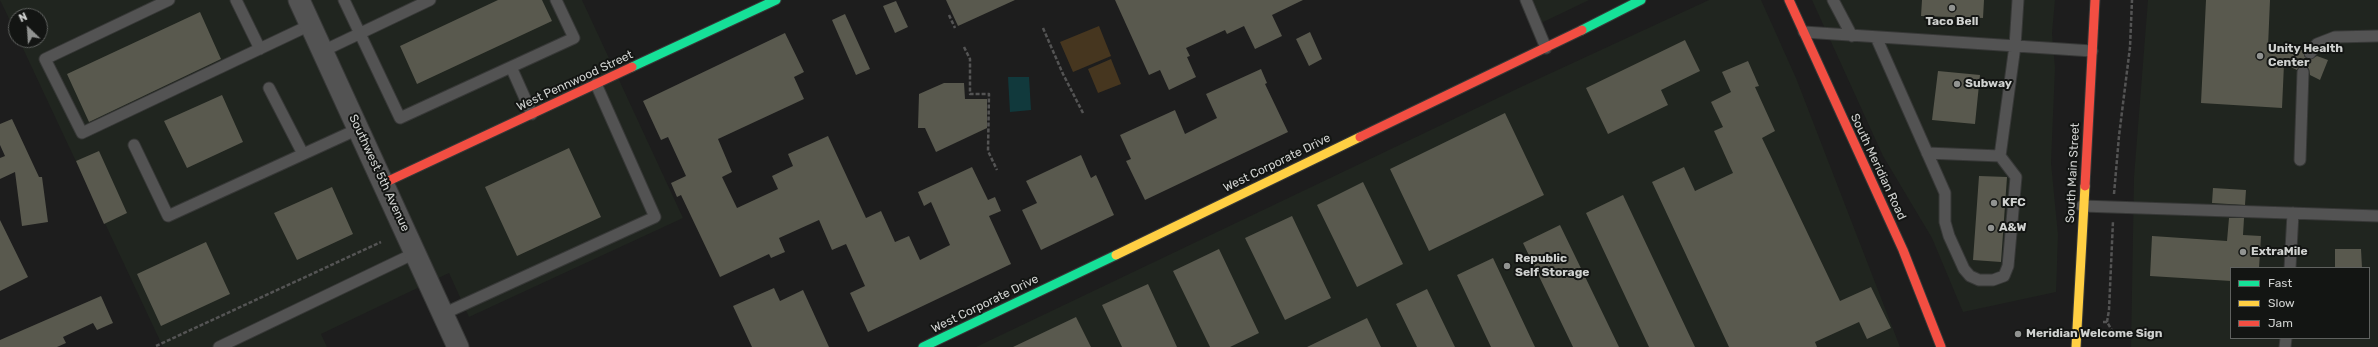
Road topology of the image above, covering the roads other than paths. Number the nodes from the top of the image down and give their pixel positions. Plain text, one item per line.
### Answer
1 (169, 0) edge
2 (236, 0) edge
3 (299, 0) edge
4 (344, 0) edge
5 (430, 0) edge
6 (556, 0) edge
7 (776, 0) edge
8 (1526, 0) edge
9 (1641, 0) edge
10 (1788, 0) edge
11 (1833, 0) edge
12 (2018, 0) edge
13 (2095, 0) edge
14 (310, 25) junction
15 (1804, 32) junction
16 (360, 34) junction
17 (1852, 36) junction
18 (2378, 36) edge
19 (1876, 37) junction
20 (2015, 46) junction
21 (1546, 48) junction
22 (260, 49) junction
23 (323, 51) junction
24 (2092, 51) junction
25 (2310, 53) dead end
26 (511, 67) junction
27 (2303, 72) dead end
28 (596, 84) junction
29 (270, 88) dead end
30 (532, 114) junction
31 (358, 128) junction
32 (134, 145) dead end
33 (1928, 153) junction
34 (303, 154) junction
35 (2000, 156) junction
36 (2300, 160) dead end
37 (384, 183) junction
38 (2082, 206) junction
39 (2293, 213) junction
40 (2378, 216) edge
41 (415, 253) junction
42 (2290, 267) edge
43 (443, 314) junction
44 (219, 347) edge
45 (458, 347) edge
46 (923, 347) edge
47 (1941, 347) edge
48 (2076, 347) edge

1 - 22 lane
2 - 22 lane
3 - 14 street, Southwest 5th Avenue
4 - 16 lane
5 - 16 lane
6 - 26 lane
7 - 28 street, West Pennwood Street
8 - 21 lane
9 - 21 street, West Corporate Drive
10 - 15 street, South Meridian Road
11 - 17 lane
12 - 20 lane
13 - 24 street, South Main Street
14 - 22 lane
14 - 23 street, Southwest 5th Avenue
15 - 17 lane
15 - 47 street, South Meridian Road
16 - 23 lane
16 - 26 lane
17 - 19 lane
18 - 25 lane
19 - 20 lane
19 - 33 lane
20 - 24 lane
20 - 35 lane
21 - 46 street, West Corporate Drive
23 - 31 street, Southwest 5th Avenue
24 - 38 street, South Main Street
26 - 30 lane
27 - 36 lane
28 - 30 street, West Pennwood Street
28 - 43 lane
29 - 34 lane
30 - 37 street, West Pennwood Street
31 - 34 lane
31 - 37 street, Southwest 5th Avenue
32 - 34 lane
33 - 35 lane
33 - 35 lane
37 - 41 street, Southwest 5th Avenue
38 - 39 lane
38 - 48 street, South Main Street
39 - 40 lane
39 - 42 lane
41 - 43 street, Southwest 5th Avenue
41 - 44 lane
43 - 45 street, Southwest 5th Avenue

